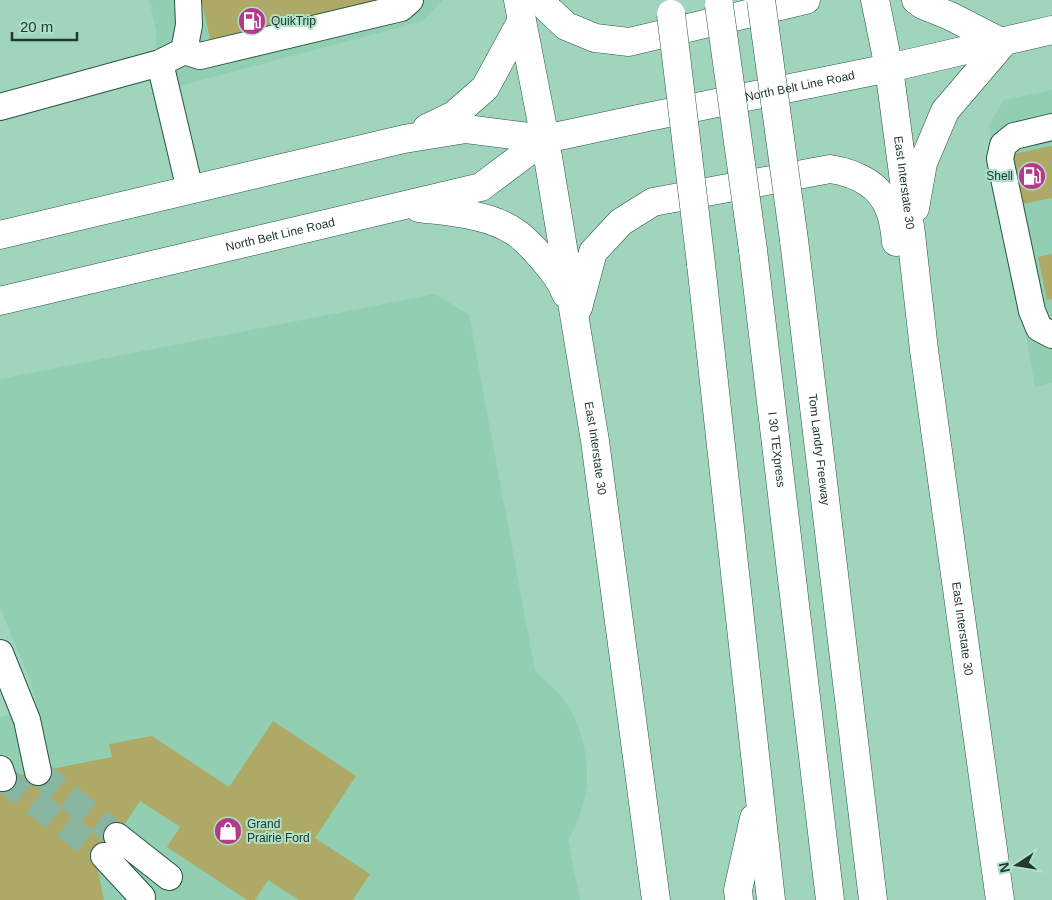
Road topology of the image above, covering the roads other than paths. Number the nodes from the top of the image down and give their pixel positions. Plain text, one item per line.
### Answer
1 (188, 0) edge
2 (410, 0) edge
3 (544, 0) edge
4 (761, 0) edge
5 (806, 0) edge
6 (875, 0) edge
7 (916, 0) edge
8 (718, 2) edge
9 (670, 7) edge
10 (519, 11) edge
11 (1052, 30) edge
12 (1003, 43) junction
13 (184, 51) junction
14 (160, 64) junction
15 (889, 68) junction
16 (0, 107) edge
17 (1052, 127) edge
18 (404, 139) junction
19 (545, 139) junction
20 (190, 190) junction
21 (402, 206) junction
22 (911, 234) junction
23 (0, 235) edge
24 (0, 301) edge
25 (575, 317) junction
26 (1052, 335) edge
27 (924, 350) junction
28 (0, 652) edge
29 (38, 772) tunnel mouth
30 (758, 797) junction
31 (169, 878) dead end
32 (873, 894) edge
33 (142, 897) dead end
34 (656, 900) edge
35 (739, 900) edge
36 (771, 900) edge
37 (830, 900) edge
38 (1000, 900) edge

1 - 13 lane
2 - 13 lane
3 - 5 main road
4 - 32 main road, Tom Landry Freeway, bridge
6 - 15 main road, East Interstate 30
7 - 12 main road
8 - 37 main road, I 30 TEXpress, bridge
9 - 30 main road, bridge
10 - 18 main road
10 - 19 main road, East Interstate 30
11 - 12 main road, North Belt Line Road
12 - 15 main road, North Belt Line Road
12 - 22 main road
13 - 14 lane
14 - 16 lane
14 - 20 lane
15 - 19 main road, North Belt Line Road
15 - 22 main road, East Interstate 30
17 - 26 lane
18 - 19 main road, North Belt Line Road
18 - 20 main road, North Belt Line Road
19 - 21 main road, North Belt Line Road
19 - 25 main road, East Interstate 30
20 - 23 main road, North Belt Line Road
21 - 24 main road, North Belt Line Road
21 - 25 main road
22 - 27 main road, East Interstate 30
25 - 27 main road
25 - 34 main road, East Interstate 30
27 - 38 main road, East Interstate 30
28 - 29 lane
30 - 35 main road
30 - 36 main road
31 - 33 lane

